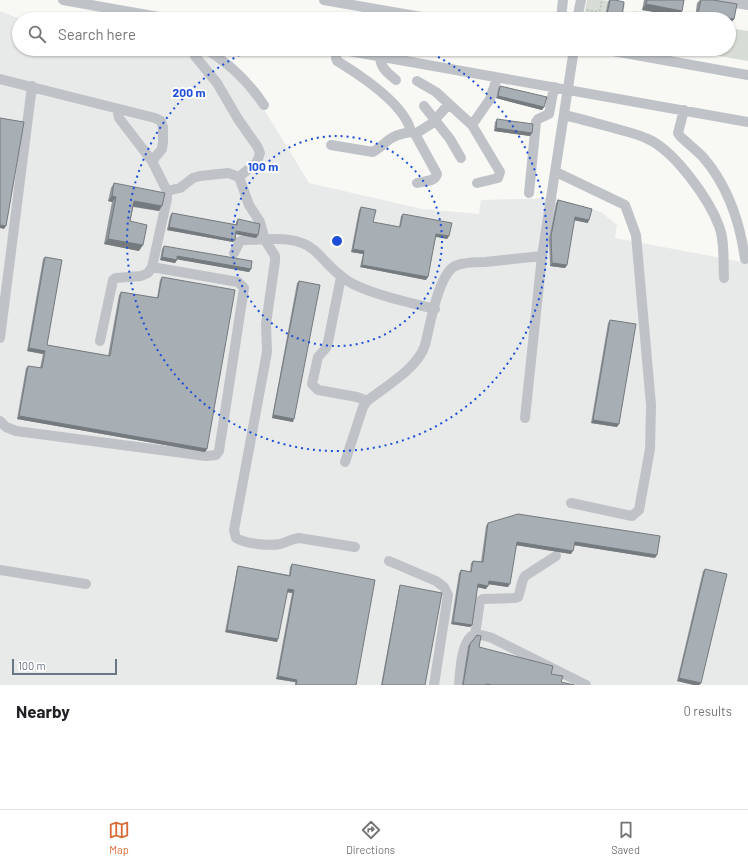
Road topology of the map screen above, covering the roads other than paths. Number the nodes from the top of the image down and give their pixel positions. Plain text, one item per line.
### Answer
1 (62, 0) edge
2 (324, 0) edge
3 (563, 0) edge
4 (717, 0) edge
5 (341, 2) edge
6 (736, 2) edge
7 (748, 5) edge
8 (129, 12) edge
9 (395, 12) edge
10 (561, 12) edge
11 (195, 56) edge
12 (215, 56) edge
13 (336, 56) edge
14 (380, 56) joint
15 (573, 56) edge
16 (641, 56) edge
17 (748, 75) edge
18 (0, 78) edge
19 (497, 78) junction
20 (396, 80) dead end
21 (417, 81) dead end
22 (32, 86) junction
23 (554, 87) junction
24 (568, 89) junction
25 (449, 104) junction
26 (264, 105) dead end
27 (424, 106) dead end
28 (117, 109) junction
29 (684, 110) junction
30 (564, 115) junction
31 (435, 119) junction
32 (748, 122) edge
33 (472, 125) junction
34 (413, 133) junction
35 (331, 145) dead end
36 (461, 158) dead end
37 (152, 161) junction
38 (556, 172) junction
39 (239, 177) junction
40 (417, 182) dead end
41 (477, 183) dead end
42 (167, 192) junction
43 (529, 193) dead end
44 (265, 240) junction
45 (234, 253) dead end
46 (542, 256) junction
47 (745, 259) dead end
48 (152, 266) junction
49 (341, 277) junction
50 (724, 278) dead end
51 (434, 309) junction
52 (0, 338) edge
53 (100, 341) dead end
54 (368, 401) junction
55 (525, 418) dead end
56 (0, 420) edge
57 (345, 462) dead end
58 (571, 504) dead end
59 (355, 546) dead end
60 (556, 556) dead end
61 (389, 560) dead end
62 (0, 570) edge
63 (86, 584) dead end
64 (474, 635) junction
65 (434, 685) edge
66 (459, 685) edge
67 (586, 685) edge

1 - 8 street
2 - 5 street
3 - 10 street
4 - 6 street
5 - 9 street
6 - 7 street
11 - 39 street
12 - 26 street
13 - 34 street
14 - 19 street
14 - 20 street
15 - 24 street
16 - 17 street
18 - 22 street
19 - 23 street
19 - 33 street
21 - 25 street
22 - 28 street
22 - 52 street
23 - 24 street
23 - 43 street
24 - 29 street
24 - 30 street
25 - 31 street
25 - 33 street
27 - 31 street
28 - 37 street
28 - 37 street
29 - 32 street
29 - 47 street
30 - 38 street
30 - 50 street
31 - 34 street
31 - 36 street
33 - 41 street
34 - 35 street
34 - 40 street
37 - 42 street
38 - 46 street
38 - 58 street
39 - 42 street
39 - 44 street
42 - 48 street
44 - 45 street
44 - 49 street
44 - 59 street
46 - 51 street
46 - 55 street
48 - 53 street
48 - 56 street
49 - 51 street
49 - 54 street
51 - 54 street
54 - 57 street
60 - 64 street
61 - 65 street
62 - 63 street
64 - 66 street
64 - 67 street

